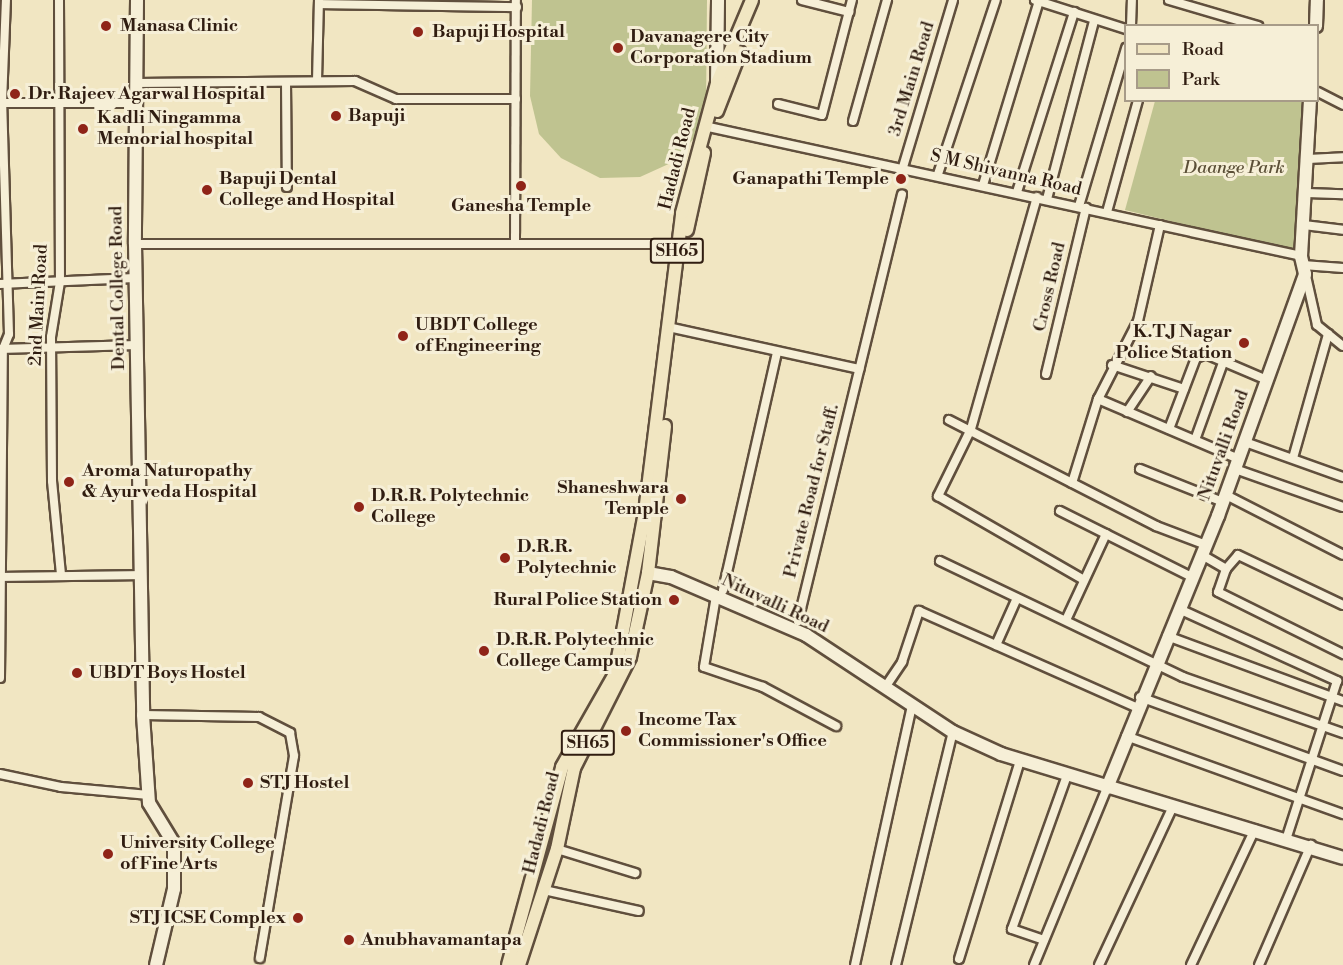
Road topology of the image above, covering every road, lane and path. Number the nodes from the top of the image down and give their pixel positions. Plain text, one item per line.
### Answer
1 (6, 0) edge
2 (59, 0) edge
3 (137, 0) edge
4 (718, 0) edge
5 (752, 0) edge
6 (760, 0) edge
7 (802, 0) edge
8 (852, 0) edge
9 (887, 0) edge
10 (953, 0) edge
11 (996, 0) edge
12 (1132, 0) edge
13 (1169, 0) edge
14 (1317, 0) edge
15 (1037, 1) edge
16 (319, 2) edge
17 (516, 4) edge
18 (849, 12) junction
19 (1074, 12) junction
20 (1094, 21) junction
21 (1131, 24) edge
22 (1251, 24) edge
23 (1316, 24) edge
24 (1124, 29) edge
25 (717, 46) junction
26 (1124, 52) edge
27 (733, 57) junction
28 (316, 81) junction
29 (286, 82) junction
30 (136, 83) junction
31 (717, 83) junction
32 (1319, 93) edge
33 (516, 99) junction
34 (1137, 102) edge
35 (1310, 102) edge
36 (1, 103) edge
37 (135, 103) junction
38 (778, 104) dead end
39 (59, 105) junction
40 (1343, 105) edge
41 (853, 121) dead end
42 (707, 128) junction
43 (1343, 157) edge
44 (1308, 159) junction
45 (903, 166) junction
46 (938, 174) junction
47 (983, 184) junction
48 (288, 187) dead end
49 (1017, 192) junction
50 (1307, 193) junction
51 (902, 194) dead end
52 (1343, 194) edge
53 (1042, 198) junction
54 (1082, 207) junction
55 (1107, 212) junction
56 (1160, 225) junction
57 (1305, 225) junction
58 (1343, 230) edge
59 (135, 244) junction
60 (515, 244) junction
61 (681, 244) junction
62 (1303, 265) junction
63 (1343, 268) edge
64 (135, 278) junction
65 (60, 282) junction
66 (4, 284) edge
67 (672, 328) junction
68 (1328, 334) junction
69 (137, 345) junction
70 (1343, 346) edge
71 (1, 349) edge
72 (52, 349) junction
73 (777, 353) junction
74 (1224, 360) junction
75 (1112, 365) junction
76 (859, 369) junction
77 (1046, 374) dead end
78 (1150, 376) junction
79 (1267, 380) junction
80 (1184, 389) junction
81 (1098, 399) junction
82 (1127, 412) junction
83 (949, 420) dead end
84 (971, 429) junction
85 (1169, 429) junction
86 (1195, 440) junction
87 (1245, 442) junction
88 (1293, 458) junction
89 (1237, 464) junction
90 (1140, 469) dead end
91 (1343, 477) edge
92 (1072, 483) junction
93 (1225, 498) junction
94 (1343, 507) edge
95 (1060, 511) dead end
96 (650, 516) junction
97 (1106, 534) junction
98 (1204, 550) junction
99 (1343, 555) edge
100 (940, 561) dead end
101 (1226, 569) junction
102 (648, 573) junction
103 (61, 575) junction
104 (142, 575) junction
105 (2, 577) edge
106 (1192, 577) junction
107 (1084, 580) junction
108 (719, 593) junction
109 (1017, 598) junction
110 (1343, 605) edge
111 (1179, 609) junction
112 (798, 621) dead end
113 (1066, 621) junction
114 (1167, 636) junction
115 (996, 645) junction
116 (1343, 654) edge
117 (1155, 663) junction
118 (1343, 672) edge
119 (0, 678) edge
120 (1336, 681) junction
121 (886, 686) junction
122 (1338, 700) edge
123 (1138, 702) junction
124 (912, 705) junction
125 (143, 715) junction
126 (836, 726) dead end
127 (1324, 726) junction
128 (954, 732) junction
129 (1343, 733) edge
130 (1126, 736) junction
131 (1311, 760) junction
132 (1020, 761) junction
133 (1343, 771) edge
134 (0, 774) edge
135 (1067, 775) junction
136 (1107, 788) junction
137 (149, 795) junction
138 (1299, 798) junction
139 (1173, 806) junction
140 (1343, 814) edge
141 (1255, 829) junction
142 (1287, 837) junction
143 (1311, 845) junction
144 (557, 849) junction
145 (1343, 858) edge
146 (635, 873) dead end
147 (544, 890) junction
148 (639, 910) dead end
149 (1044, 940) junction
150 (260, 958) dead end
151 (959, 959) dead end
152 (156, 965) edge
153 (508, 965) edge
154 (519, 965) edge
155 (855, 965) edge
156 (896, 965) edge
157 (1034, 965) edge
158 (1099, 965) edge
159 (1191, 965) edge
160 (1259, 965) edge

1 - 36 street
2 - 39 street, 2nd Main Road
3 - 30 street, Dental College Road
4 - 25 street
5 - 27 main road, Hadadi Road / SH65
6 - 27 main road
7 - 18 street
8 - 18 street
9 - 41 street
10 - 45 street, 3rd Main Road
11 - 46 street
12 - 21 street
13 - 22 street
14 - 23 street
15 - 19 street
15 - 47 street
16 - 17 street
16 - 28 street
17 - 33 street
18 - 38 street
19 - 20 street
19 - 49 street
20 - 24 street
20 - 53 street
25 - 27 street
25 - 31 street
26 - 54 street, Cross Road
27 - 31 main road, Hadadi Road / SH65
27 - 42 main road
28 - 29 street
28 - 33 street
29 - 30 street
29 - 48 street
30 - 37 street, Dental College Road
31 - 42 main road, Hadadi Road / SH65
32 - 40 street
33 - 60 street
34 - 55 street
35 - 44 street, Nituvalli Road
36 - 39 street
36 - 66 street
37 - 39 street
37 - 59 street, Dental College Road
39 - 65 street, 2nd Main Road
42 - 45 street, S M Shivanna Road
42 - 61 main road, Hadadi Road / SH65
43 - 44 street
44 - 50 street, Nituvalli Road
45 - 46 street, S M Shivanna Road
46 - 47 street, S M Shivanna Road
47 - 49 street, S M Shivanna Road
49 - 53 street, S M Shivanna Road
50 - 52 street
50 - 57 street, Nituvalli Road
51 - 76 street, Private Road for Staff.
53 - 54 street, S M Shivanna Road
53 - 84 street
54 - 55 street, S M Shivanna Road
54 - 77 street, Cross Road
55 - 56 street, S M Shivanna Road
56 - 62 street, S M Shivanna Road
56 - 75 street
57 - 58 street
57 - 62 street, Nituvalli Road
59 - 60 street
59 - 64 street, Dental College Road
60 - 61 street
61 - 67 main road, Hadadi Road / SH65
62 - 63 street, S M Shivanna Road
62 - 68 street
62 - 79 street, Nituvalli Road
64 - 65 street
64 - 69 street, Dental College Road
65 - 66 street
65 - 72 street, 2nd Main Road
66 - 71 street
67 - 73 street
67 - 96 main road, Hadadi Road
68 - 70 street
68 - 88 street
69 - 72 street
69 - 104 street, Dental College Road
71 - 72 street
71 - 105 street
72 - 103 street, 2nd Main Road
73 - 76 street
73 - 108 street
74 - 79 street
74 - 80 street
74 - 86 street
75 - 78 street
75 - 81 street
76 - 112 street, Private Road for Staff.
78 - 80 street
78 - 82 street
79 - 87 street, Nituvalli Road
80 - 85 street
81 - 82 street
81 - 92 street
82 - 85 street
83 - 84 street
84 - 92 street
84 - 107 street
85 - 86 street
86 - 89 street
87 - 88 street
87 - 89 street, Nituvalli Road
88 - 91 street
89 - 93 street, Nituvalli Road
89 - 94 street
90 - 93 street
92 - 98 street
93 - 98 street, Nituvalli Road
93 - 99 street
95 - 97 street
96 - 102 main road, Hadadi Road / SH65
96 - 153 main road
97 - 106 street
97 - 107 street
98 - 101 street
98 - 106 street, Nituvalli Road
100 - 109 street
101 - 110 street
101 - 116 street
102 - 108 street, Nituvalli Road
102 - 144 main road, Hadadi Road / SH65
103 - 104 street
103 - 105 street
104 - 125 street, Dental College Road
105 - 119 street
106 - 111 street, Nituvalli Road
107 - 113 street
108 - 121 street, Nituvalli Road
108 - 126 street
109 - 113 street
109 - 115 street
111 - 114 street, Nituvalli Road
111 - 120 street
113 - 117 street
114 - 117 street, Nituvalli Road
114 - 122 street
115 - 121 street
115 - 123 street
117 - 123 street, Nituvalli Road
117 - 127 street
118 - 120 street
120 - 122 street
121 - 124 street, Nituvalli Road
122 - 127 street
123 - 130 street, Nituvalli Road
123 - 131 street
124 - 128 street, Nituvalli Road
124 - 155 street
125 - 137 street, Dental College Road
125 - 150 street
127 - 129 street
127 - 131 street
128 - 132 street, Nituvalli Road
128 - 156 street
130 - 136 street, Nituvalli Road
130 - 138 street
131 - 133 street
131 - 138 street
132 - 135 street, Nituvalli Road
132 - 151 street
134 - 137 street
135 - 136 street, Nituvalli Road
135 - 149 street
136 - 139 street, Nituvalli Road
136 - 149 street
137 - 152 street
138 - 140 street
138 - 142 street
139 - 141 street, Nituvalli Road
139 - 158 street
141 - 142 street, Nituvalli Road
141 - 159 street
142 - 143 street, Nituvalli Road
143 - 145 street, Nituvalli Road
143 - 160 street
144 - 146 street
144 - 147 main road, Hadadi Road / SH65
147 - 148 street
147 - 154 main road, Hadadi Road / SH65
149 - 157 street

